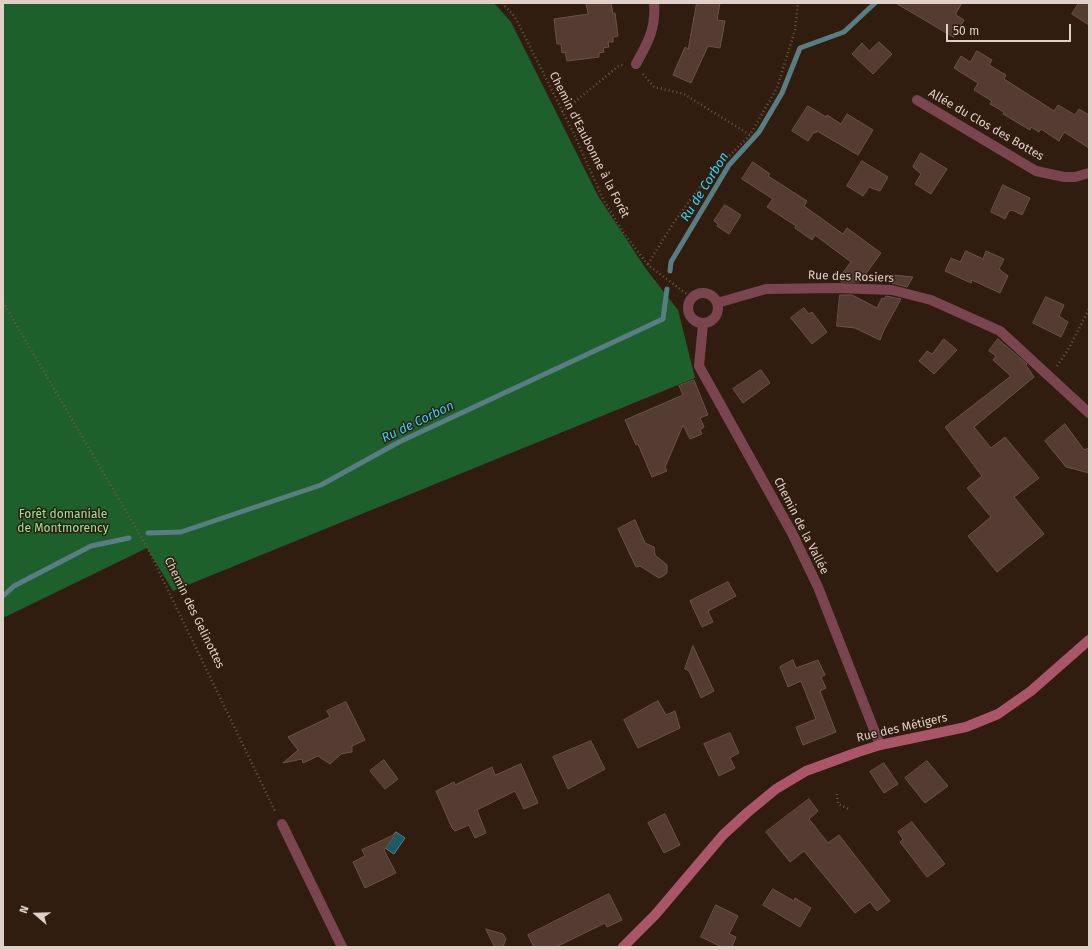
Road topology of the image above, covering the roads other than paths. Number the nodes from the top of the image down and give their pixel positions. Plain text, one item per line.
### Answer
1 (654, 3) edge
2 (636, 64) road end
3 (917, 100) dead end
4 (1089, 173) edge
5 (717, 302) junction
6 (703, 324) junction
7 (1089, 413) edge
8 (1089, 640) edge
9 (880, 745) junction
10 (282, 824) road end
11 (342, 947) edge
12 (623, 947) edge

1 - 2 street
3 - 4 street, Allée du Clos des Bottes
5 - 6 street
5 - 6 street
5 - 7 street, Rue des Rosiers
6 - 9 street, Chemin de la Vallée
8 - 9 main road, Rue des Métigers
9 - 12 main road, Rue des Métigers
10 - 11 street

